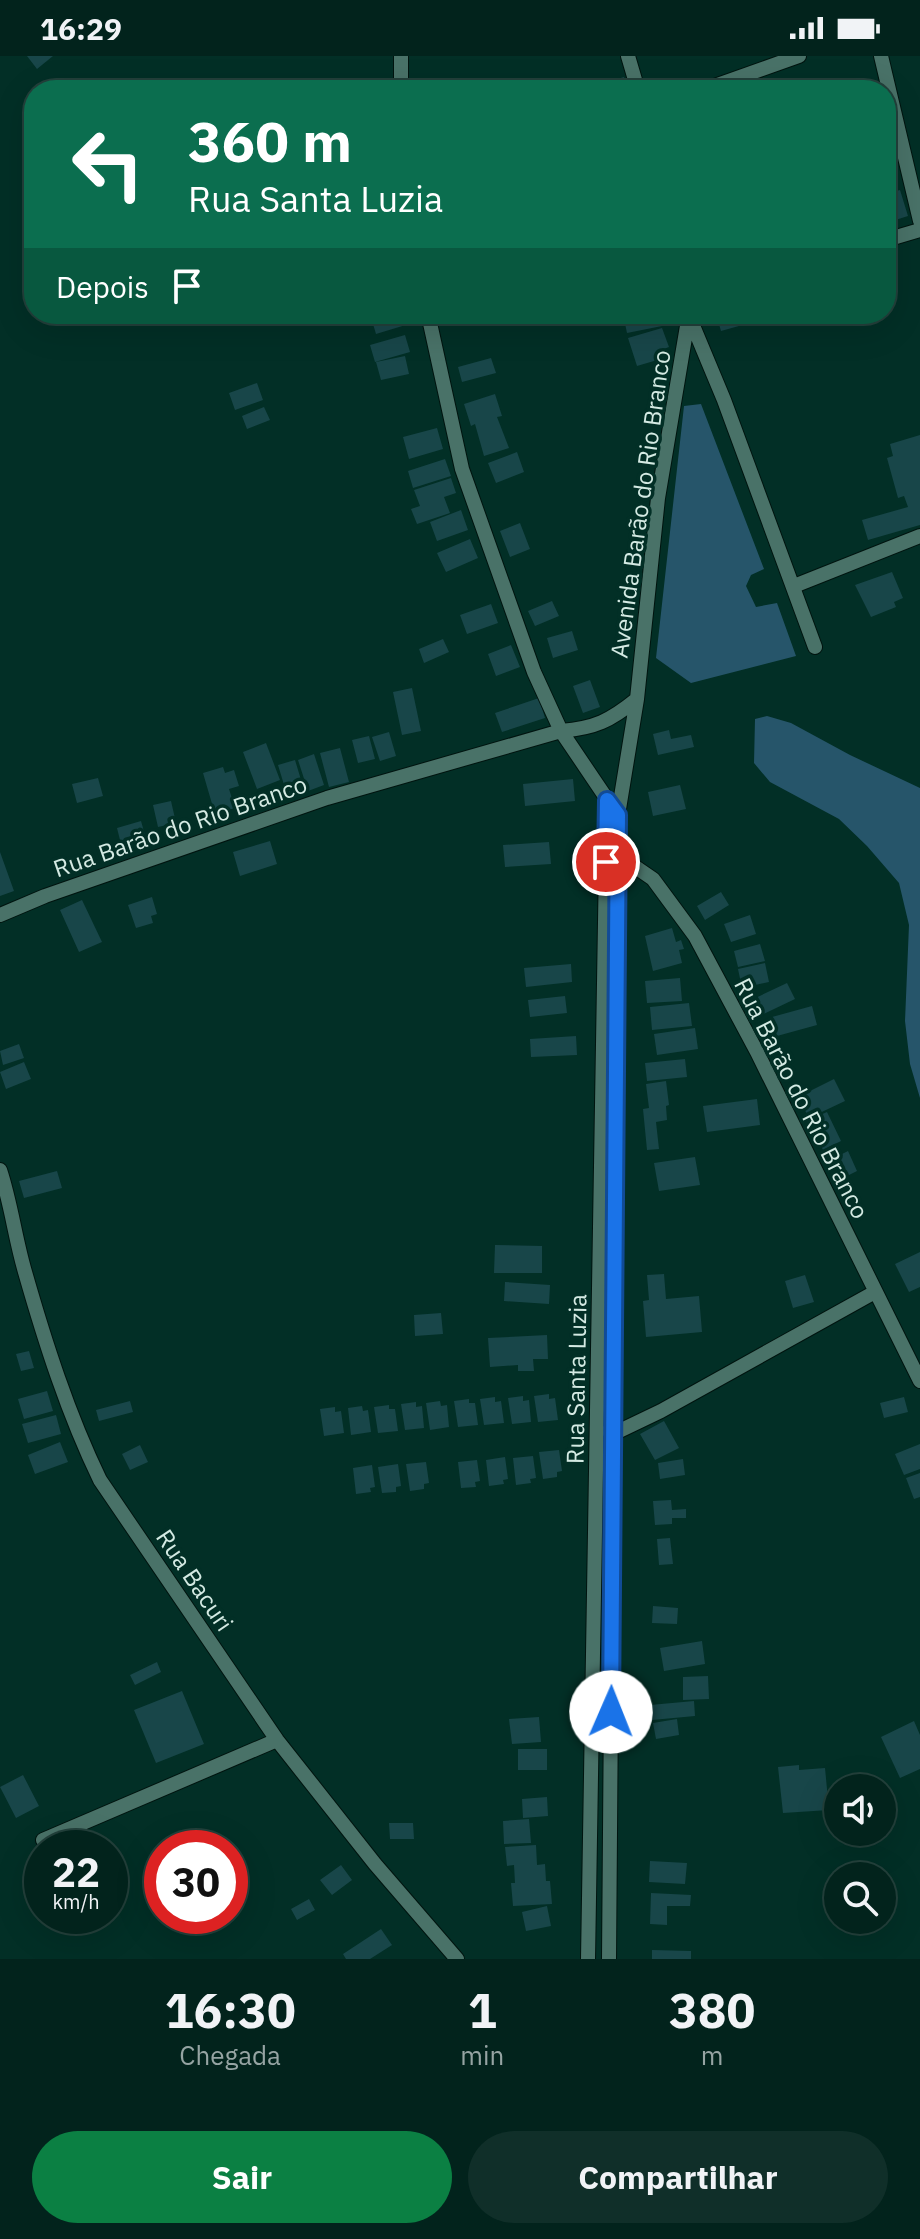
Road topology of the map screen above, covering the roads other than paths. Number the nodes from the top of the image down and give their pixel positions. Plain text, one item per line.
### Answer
1 (401, 56) edge
2 (628, 56) edge
3 (799, 56) edge
4 (881, 56) edge
5 (401, 80) edge
6 (635, 80) edge
7 (731, 80) edge
8 (887, 80) edge
9 (896, 119) edge
10 (920, 221) edge
11 (920, 230) edge
12 (896, 237) edge
13 (430, 324) edge
14 (687, 324) edge
15 (692, 324) edge
16 (920, 536) edge
17 (794, 586) junction
18 (815, 647) dead end
19 (637, 699) junction
20 (561, 731) junction
21 (607, 800) junction
22 (618, 815) junction
23 (618, 855) junction
24 (0, 915) edge
25 (0, 1170) edge
26 (875, 1292) junction
27 (920, 1381) edge
28 (597, 1423) junction
29 (613, 1434) junction
30 (277, 1740) junction
31 (66, 1830) edge
32 (457, 1959) edge
33 (588, 1959) edge
34 (609, 1959) edge

1 - 5 street
2 - 6 street
3 - 7 street
4 - 8 street
9 - 10 street
11 - 12 street
13 - 20 street
14 - 19 street, Avenida Barão do Rio Branco
15 - 17 street, Avenida Barão do Rio Branco
16 - 17 street
17 - 18 street, Avenida Barão do Rio Branco
19 - 20 street
19 - 22 street, Avenida Barão do Rio Branco
20 - 21 street
20 - 24 street, Rua Barão do Rio Branco
21 - 22 street
21 - 28 street, Rua Santa Luzia
22 - 23 street, Rua Santa Luzia
23 - 26 street, Rua Barão do Rio Branco
23 - 29 street, Rua Santa Luzia
25 - 30 street, Rua Bacuri
26 - 27 street, Rua Barão do Rio Branco
26 - 29 street
28 - 29 street
28 - 33 street, Rua Santa Luzia
29 - 34 street, Rua Santa Luzia
30 - 31 street
30 - 32 street, Rua Bacuri

